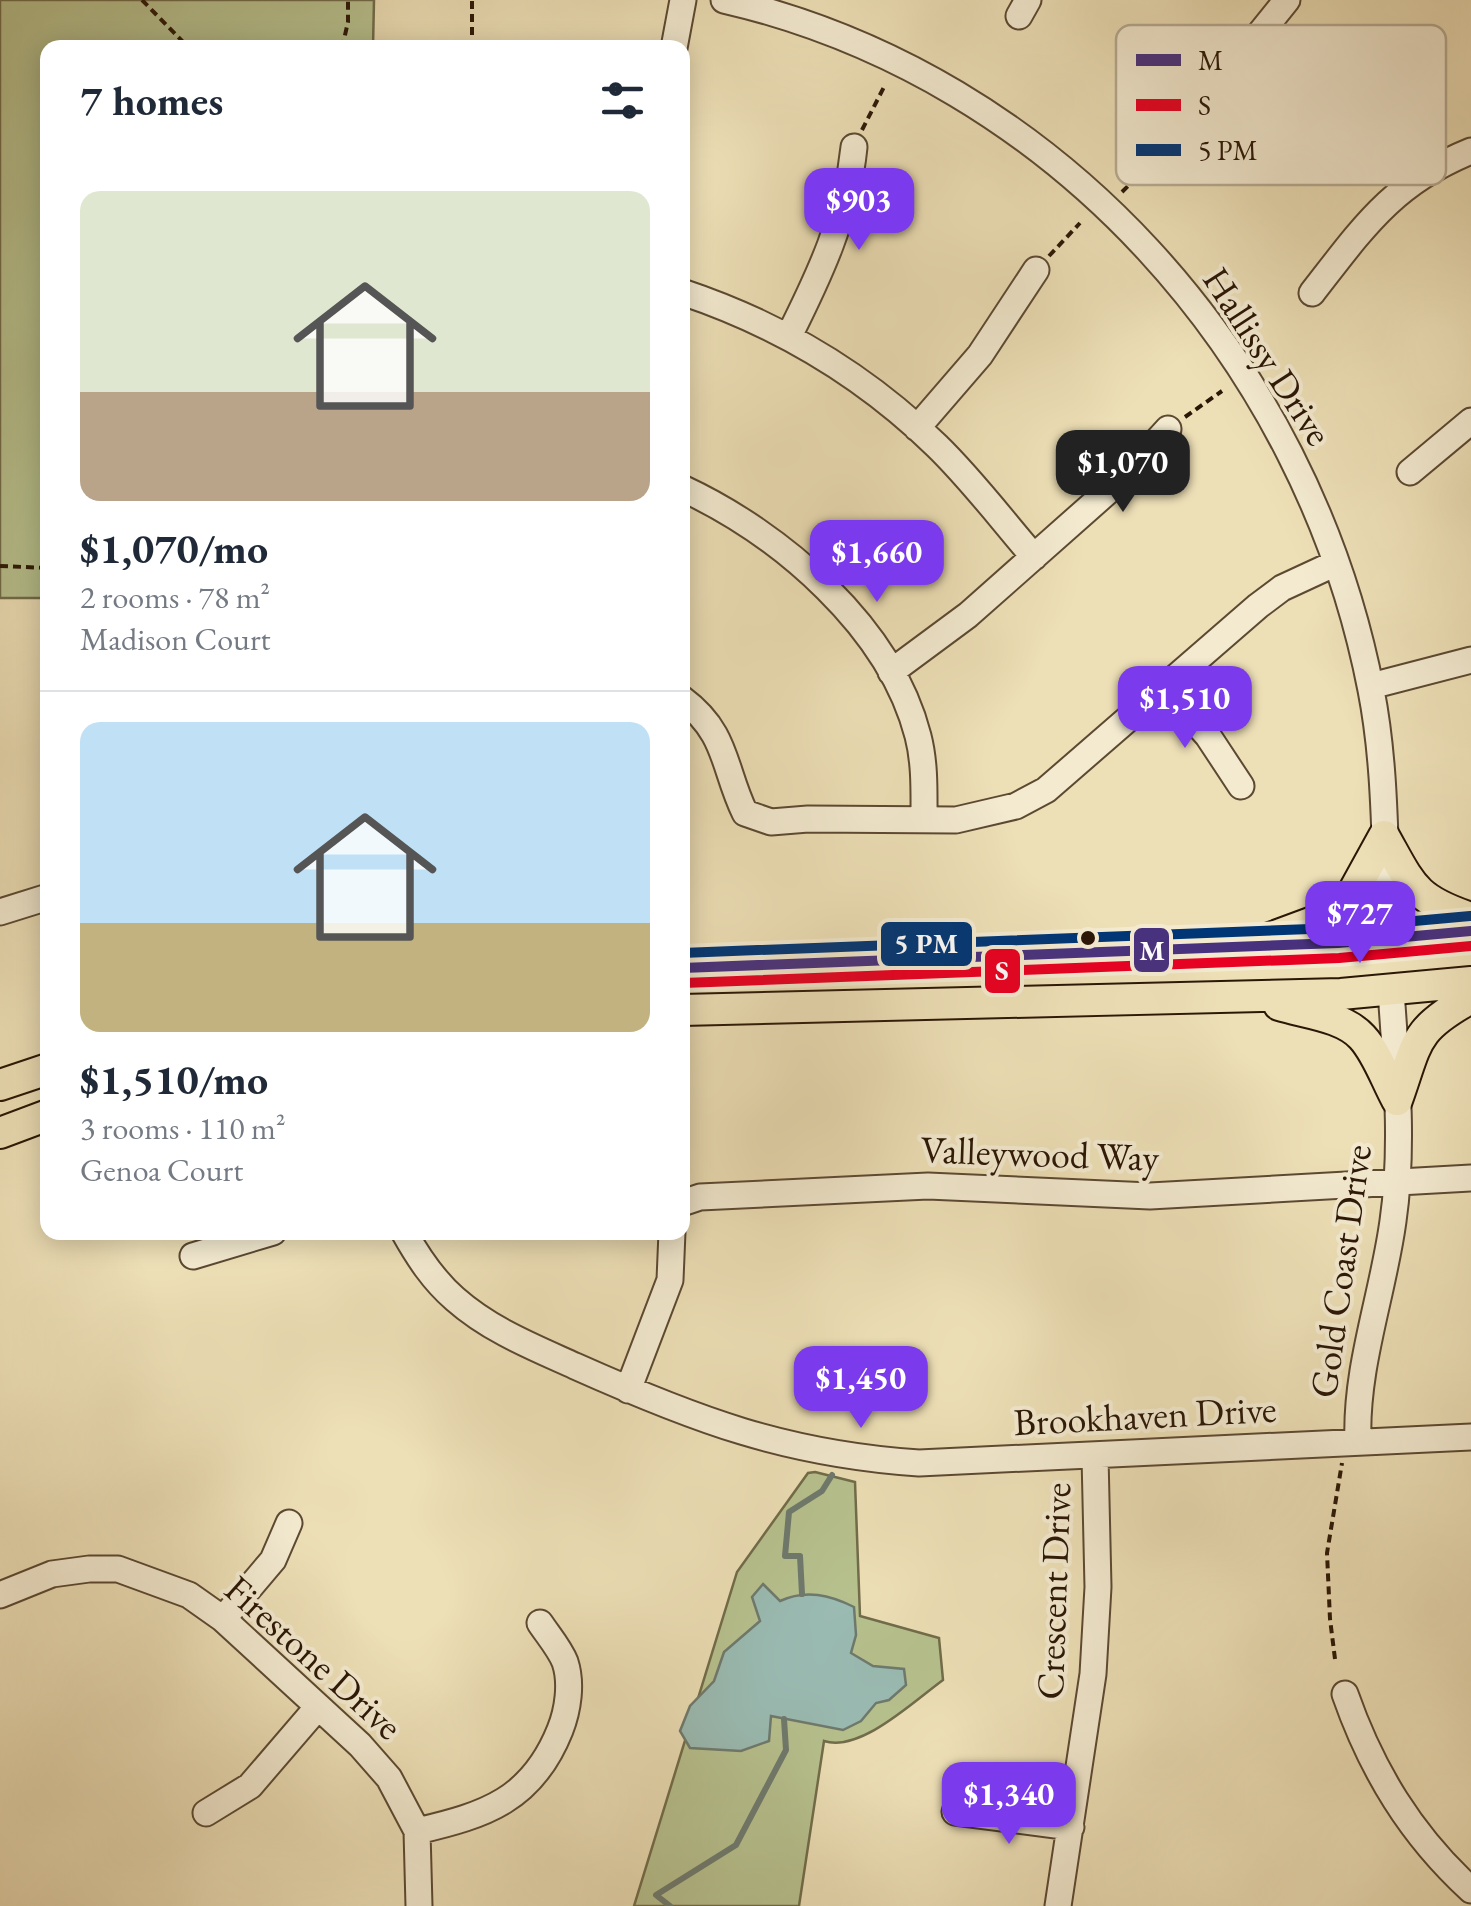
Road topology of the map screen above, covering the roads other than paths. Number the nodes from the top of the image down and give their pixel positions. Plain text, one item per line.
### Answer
1 (684, 0) edge
2 (724, 0) edge
3 (1287, 0) edge
4 (817, 14) edge
5 (1267, 25) edge
6 (676, 40) edge
7 (854, 147) road end
8 (1471, 151) edge
9 (1446, 161) edge
10 (1406, 185) edge
11 (1036, 270) road end
12 (1312, 293) dead end
13 (690, 295) edge
14 (789, 336) junction
15 (1471, 421) edge
16 (917, 428) junction
17 (1168, 429) road end
18 (1410, 472) dead end
19 (690, 492) edge
20 (1034, 556) junction
21 (1336, 563) junction
22 (1471, 660) edge
23 (891, 672) junction
24 (1370, 686) junction
25 (1165, 688) junction
26 (690, 706) edge
27 (1241, 786) dead end
28 (924, 820) junction
29 (1384, 836) junction
30 (40, 899) edge
31 (0, 912) edge
32 (1471, 918) edge
33 (1471, 931) edge
34 (1389, 938) junction
35 (1245, 947) junction
36 (690, 968) edge
37 (1471, 982) edge
38 (1392, 990) junction
39 (1248, 996) junction
40 (1471, 998) edge
41 (690, 1010) edge
42 (40, 1072) edge
43 (0, 1085) edge
44 (1397, 1100) junction
45 (40, 1118) edge
46 (0, 1133) edge
47 (1471, 1178) edge
48 (1397, 1183) junction
49 (690, 1201) edge
50 (246, 1240) edge
51 (409, 1240) edge
52 (672, 1240) edge
53 (193, 1256) dead end
54 (628, 1390) junction
55 (1471, 1437) edge
56 (1350, 1452) junction
57 (1095, 1456) junction
58 (290, 1522) dead end
59 (0, 1595) edge
60 (223, 1619) junction
61 (540, 1623) dead end
62 (1345, 1694) dead end
63 (317, 1708) junction
64 (955, 1812) dead end
65 (206, 1813) dead end
66 (1071, 1828) junction
67 (417, 1831) junction
68 (1471, 1890) edge
69 (419, 1906) edge
70 (1058, 1906) edge

1 - 6 street
2 - 4 street, Hallissy Drive
3 - 5 street
4 - 21 street, Hallissy Drive
7 - 14 street
8 - 9 street
10 - 12 street
11 - 16 street
13 - 14 street
14 - 16 street
15 - 18 street
16 - 20 street
17 - 20 street
19 - 23 street
20 - 23 street
21 - 24 street, Hallissy Drive
21 - 25 street
22 - 24 street
23 - 28 street
24 - 29 street, Hallissy Drive
25 - 27 street
25 - 28 street
26 - 28 street
29 - 32 main road
29 - 34 street, Hallissy Drive
29 - 35 main road
30 - 31 street
33 - 34 main road
34 - 35 main road
34 - 38 main road
35 - 36 main road
37 - 38 main road
38 - 39 main road
38 - 44 street, Gold Coast Drive
39 - 41 main road
39 - 44 main road
40 - 44 main road
42 - 43 main road
44 - 48 street, Gold Coast Drive
45 - 46 main road
47 - 48 street, Valleywood Way
48 - 49 street, Valleywood Way
48 - 56 street, Gold Coast Drive
50 - 53 street
51 - 54 street, Brookhaven Drive
52 - 54 street
54 - 57 street, Brookhaven Drive
55 - 56 street, Brookhaven Drive
56 - 57 street, Brookhaven Drive
57 - 66 street, Crescent Drive
58 - 60 street
59 - 60 street, Firestone Drive
60 - 63 street, Firestone Drive
61 - 67 street
62 - 68 street
63 - 65 street
63 - 67 street, Firestone Drive
64 - 66 street
66 - 70 street, Crescent Drive
67 - 69 street, Firestone Drive

